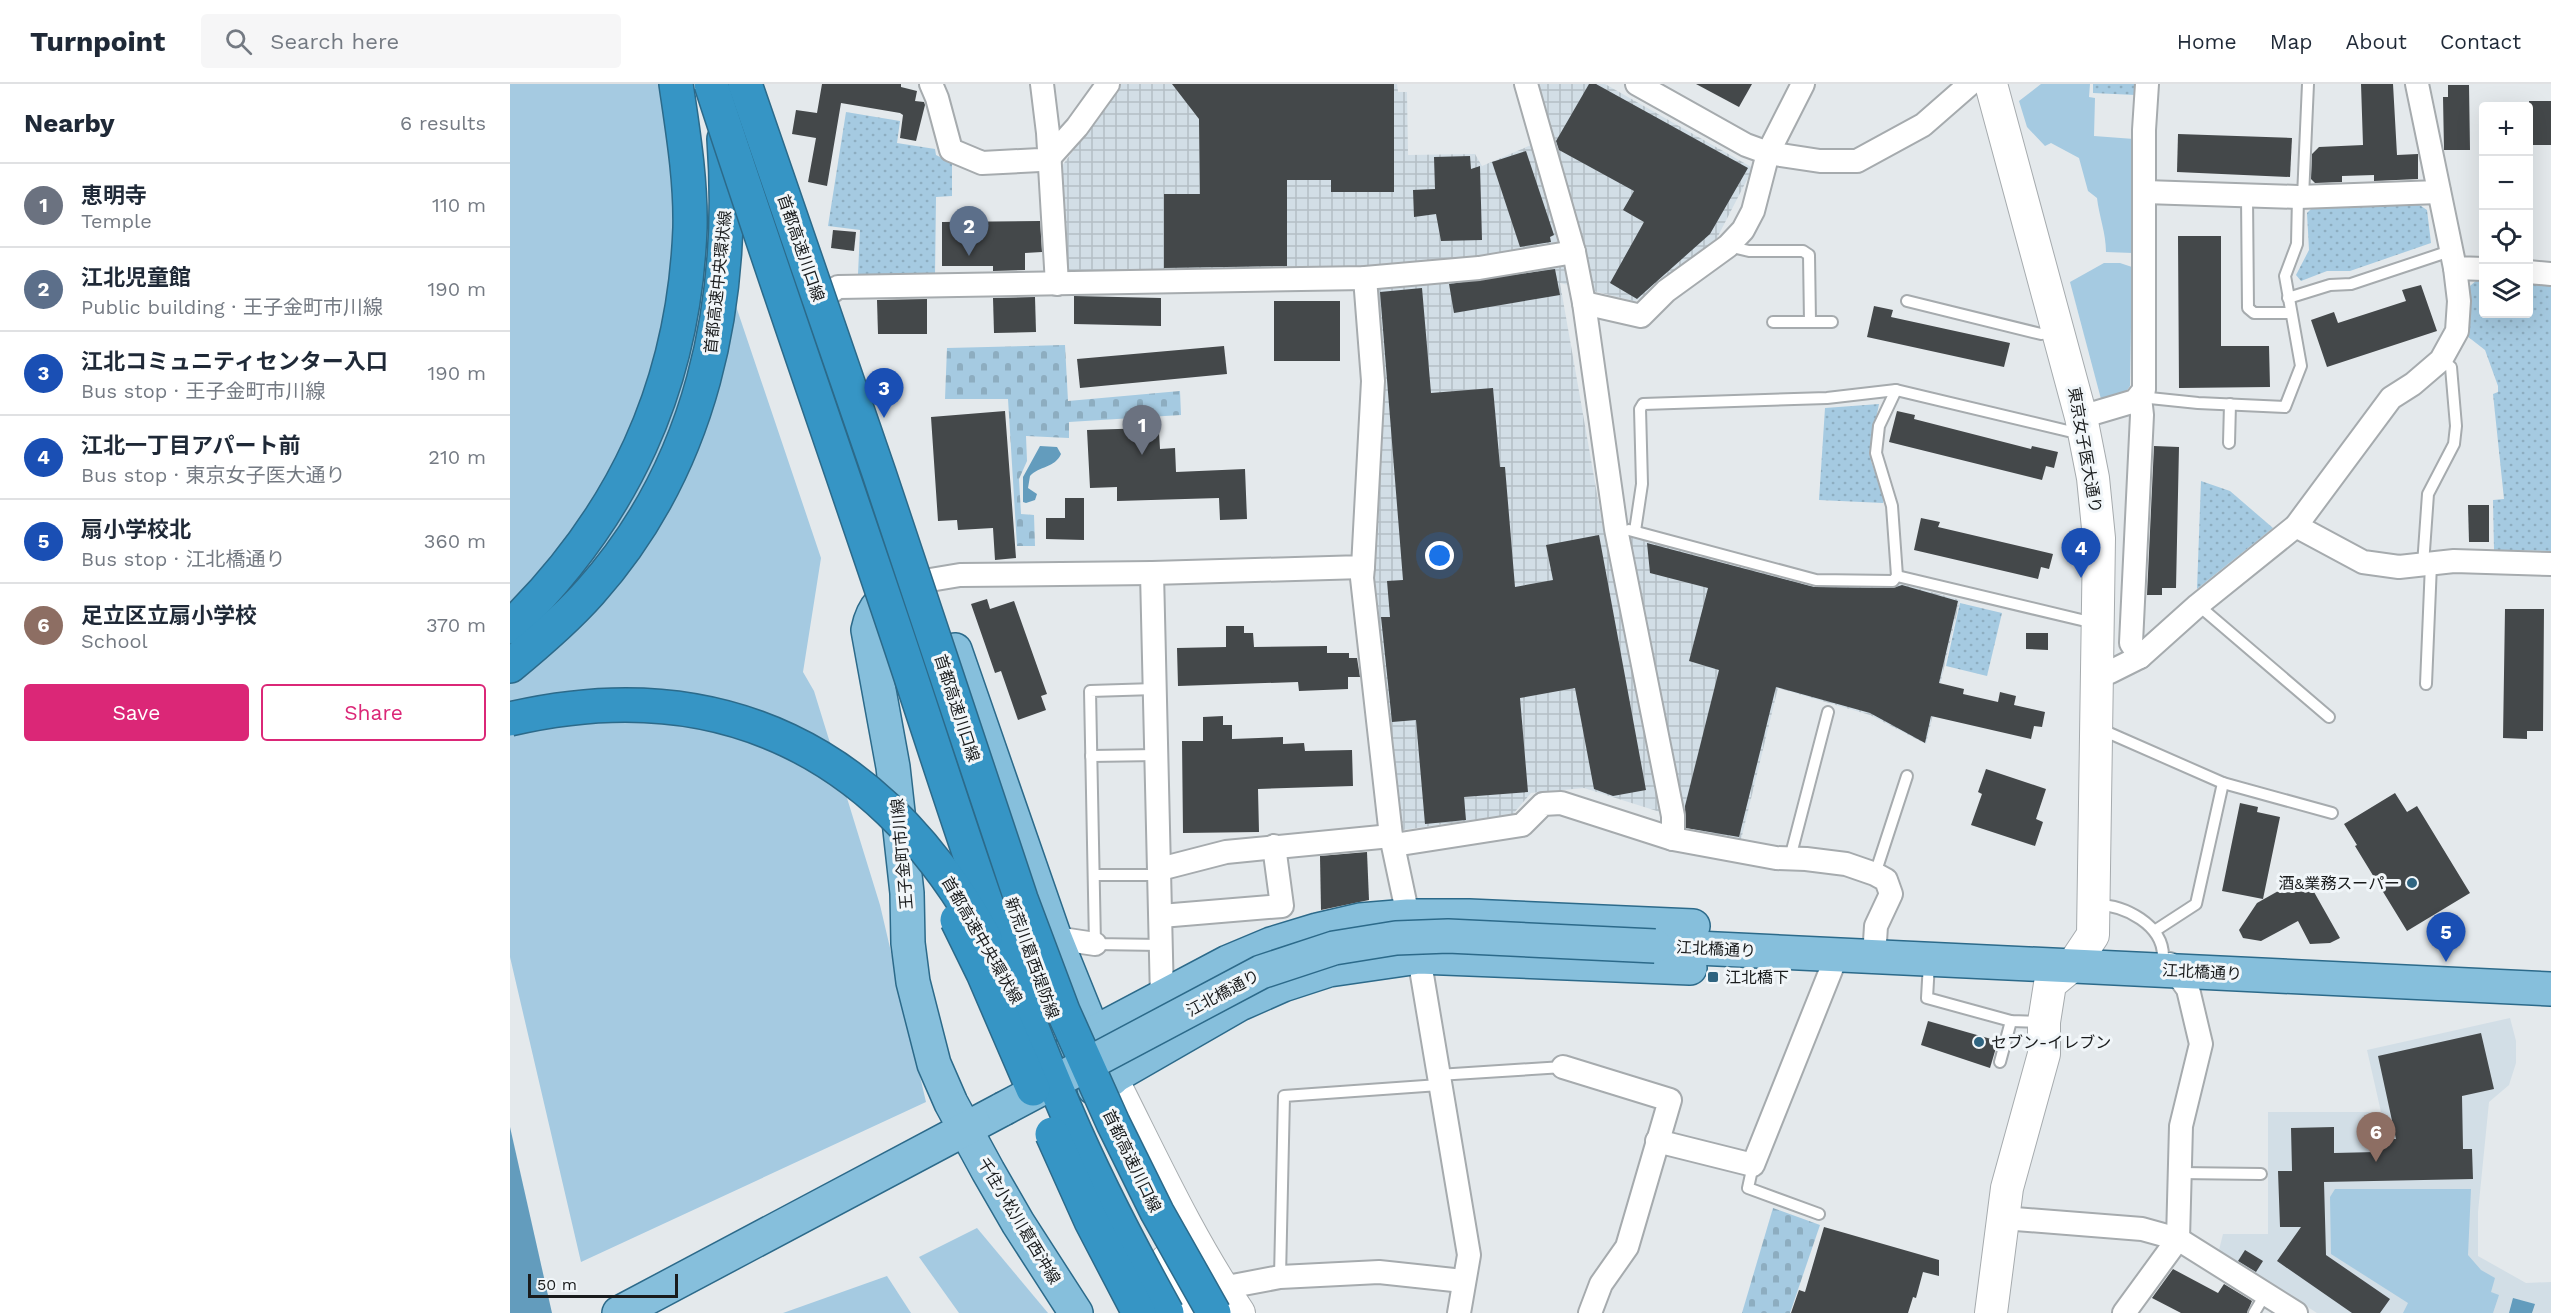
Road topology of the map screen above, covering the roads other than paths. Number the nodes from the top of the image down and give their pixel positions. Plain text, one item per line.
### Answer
1 (676, 84) edge
2 (711, 84) edge
3 (717, 84) edge
4 (737, 84) edge
5 (745, 84) edge
6 (760, 84) edge
7 (930, 84) edge
8 (1042, 84) edge
9 (1108, 84) edge
10 (1526, 84) edge
11 (1637, 84) edge
12 (1803, 84) edge
13 (1970, 84) edge
14 (1991, 84) edge
15 (2147, 84) edge
16 (2308, 84) edge
17 (2417, 84) edge
18 (1768, 153) junction
19 (1050, 157) junction
20 (2145, 192) junction
21 (2439, 192) junction
22 (2247, 196) junction
23 (2301, 197) junction
24 (1728, 246) junction
25 (1574, 252) junction
26 (2453, 259) junction
27 (2479, 268) edge
28 (2533, 272) edge
29 (2551, 273) edge
30 (1365, 278) junction
31 (1057, 284) junction
32 (2289, 298) junction
33 (821, 299) junction
34 (1907, 301) dead end
35 (1584, 303) junction
36 (2291, 313) junction
37 (1773, 321) dead end
38 (1810, 321) junction
39 (1832, 321) dead end
40 (2059, 331) junction
41 (2441, 360) junction
42 (1896, 390) junction
43 (2140, 397) junction
44 (2230, 404) junction
45 (2083, 423) junction
46 (2229, 443) dead end
47 (2296, 526) junction
48 (1626, 530) junction
49 (2427, 564) junction
50 (2551, 564) edge
51 (1363, 567) junction
52 (1152, 573) junction
53 (1897, 576) junction
54 (917, 584) junction
55 (2198, 605) junction
56 (2098, 623) junction
57 (510, 627) edge
58 (2140, 657) junction
59 (510, 666) edge
60 (2097, 674) junction
61 (2426, 684) dead end
62 (1155, 689) junction
63 (1828, 712) dead end
64 (2329, 717) dead end
65 (510, 719) edge
66 (2095, 727) junction
67 (510, 730) edge
68 (1157, 755) junction
69 (1091, 756) junction
70 (1907, 776) dead end
71 (2223, 783) junction
72 (2332, 813) dead end
73 (1672, 839) junction
74 (1392, 840) junction
75 (1274, 846) junction
76 (1790, 858) junction
77 (1160, 872) junction
78 (1875, 874) junction
79 (1094, 875) junction
80 (2094, 904) junction
81 (1161, 916) junction
82 (1408, 916) junction
83 (2156, 930) junction
84 (1056, 938) junction
85 (1095, 944) junction
86 (1161, 945) junction
87 (1790, 953) junction
88 (1837, 955) junction
89 (1419, 957) junction
90 (1874, 957) junction
91 (1929, 959) junction
92 (1228, 962) junction
93 (2169, 963) junction
94 (2073, 965) junction
95 (2551, 989) edge
96 (1162, 998) junction
97 (1240, 1004) junction
98 (2011, 1021) junction
99 (2044, 1022) junction
100 (1079, 1041) junction
101 (2000, 1062) dead end
102 (1563, 1067) joint
103 (1438, 1080) junction
104 (1099, 1085) junction
105 (965, 1129) junction
106 (1657, 1141) junction
107 (1753, 1166) junction
108 (2179, 1173) junction
109 (2261, 1174) dead end
110 (1819, 1214) dead end
111 (2003, 1218) junction
112 (2178, 1239) junction
113 (1280, 1277) junction
114 (1463, 1281) junction
115 (2265, 1293) junction
116 (1225, 1305) edge
117 (619, 1313) edge
118 (1076, 1313) edge
119 (1139, 1313) edge
120 (1167, 1313) edge
121 (1184, 1313) edge
122 (1195, 1313) edge
123 (1459, 1313) edge
124 (1590, 1313) edge
125 (1991, 1313) edge
126 (2124, 1313) edge
127 (2254, 1313) edge
128 (2296, 1313) edge

1 - 57 highway
2 - 120 highway, 首都高速川口線, bridge
3 - 59 highway, 首都高速中央環状線, bridge
4 - 33 main road
5 - 116 highway, 首都高速川口線, bridge
6 - 33 main road
7 - 19 street
8 - 19 street
9 - 19 street
10 - 25 street
11 - 18 street
12 - 18 street
13 - 18 street
14 - 40 street, 東京女子医大通り
15 - 20 street
16 - 23 lane
17 - 21 street
18 - 24 street
19 - 31 street
20 - 22 street
20 - 43 street
21 - 23 street
21 - 26 street
22 - 23 street
22 - 36 lane
23 - 32 lane
24 - 35 street
24 - 38 lane
25 - 30 street
25 - 35 street
26 - 27 street
26 - 32 lane
26 - 41 street
28 - 29 street
30 - 31 street
30 - 51 street
31 - 33 street
32 - 36 lane
33 - 54 main road
34 - 40 lane
35 - 48 street
36 - 44 lane
37 - 38 lane
38 - 39 lane
40 - 45 street, 東京女子医大通り
41 - 47 street
41 - 49 lane
42 - 45 lane
42 - 48 lane
42 - 53 lane
43 - 44 lane
43 - 45 street
43 - 58 street
44 - 46 lane
45 - 56 street, 東京女子医大通り
47 - 49 street
47 - 55 street
48 - 53 lane
48 - 73 street
49 - 50 street
49 - 61 lane
51 - 52 street
51 - 74 street
52 - 54 street
52 - 62 street
53 - 56 lane
54 - 84 main road
54 - 100 street, 新荒川葛西堤防線
54 - 105 main road, 王子金町市川線
55 - 58 street
55 - 64 lane
56 - 60 street, 東京女子医大通り
58 - 60 street
60 - 66 street, 東京女子医大通り
62 - 68 street
62 - 69 lane
63 - 76 lane
65 - 121 highway, 首都高速中央環状線, bridge
66 - 71 lane
66 - 80 street, 東京女子医大通り
67 - 119 highway, 首都高速中央環状線, bridge
68 - 69 lane
68 - 77 street
69 - 79 lane
70 - 78 lane
71 - 72 lane
71 - 83 lane
73 - 74 street
73 - 76 street
74 - 75 street
74 - 82 street
75 - 77 street
75 - 81 street
76 - 78 street
77 - 79 lane
77 - 81 street
78 - 90 street
79 - 85 lane
80 - 83 lane
80 - 94 street, 東京女子医大通り
81 - 86 street
82 - 87 main road
82 - 92 main road
83 - 93 lane
84 - 85 street
84 - 100 main road
85 - 86 lane
86 - 96 street
87 - 88 main road, 江北橋通り
87 - 89 main road
87 - 105 main road, 江北橋通り, bridge
88 - 90 main road, 江北橋通り
88 - 107 street
89 - 97 main road
89 - 103 street
90 - 91 main road, 江北橋通り
91 - 94 main road, 江北橋通り
91 - 98 lane
92 - 96 main road
92 - 97 street
93 - 94 main road, 江北橋通り
93 - 95 main road, 江北橋通り
93 - 108 street
94 - 99 street, 東京女子医大通り
96 - 100 main road
97 - 104 main road
98 - 99 lane
98 - 101 lane
99 - 111 street, 東京女子医大通り
100 - 104 main road
102 - 103 lane
102 - 106 street
103 - 113 lane
103 - 114 street
104 - 116 street
104 - 122 street
105 - 117 main road, 江北橋通り
105 - 118 main road, 千住小松川葛西沖線
106 - 107 street
106 - 124 street
107 - 110 lane
108 - 109 lane
108 - 112 street
111 - 112 street
111 - 125 street, 東京女子医大通り
112 - 115 street
112 - 126 street
113 - 114 street
113 - 116 street
114 - 123 street
115 - 127 lane
115 - 128 street

